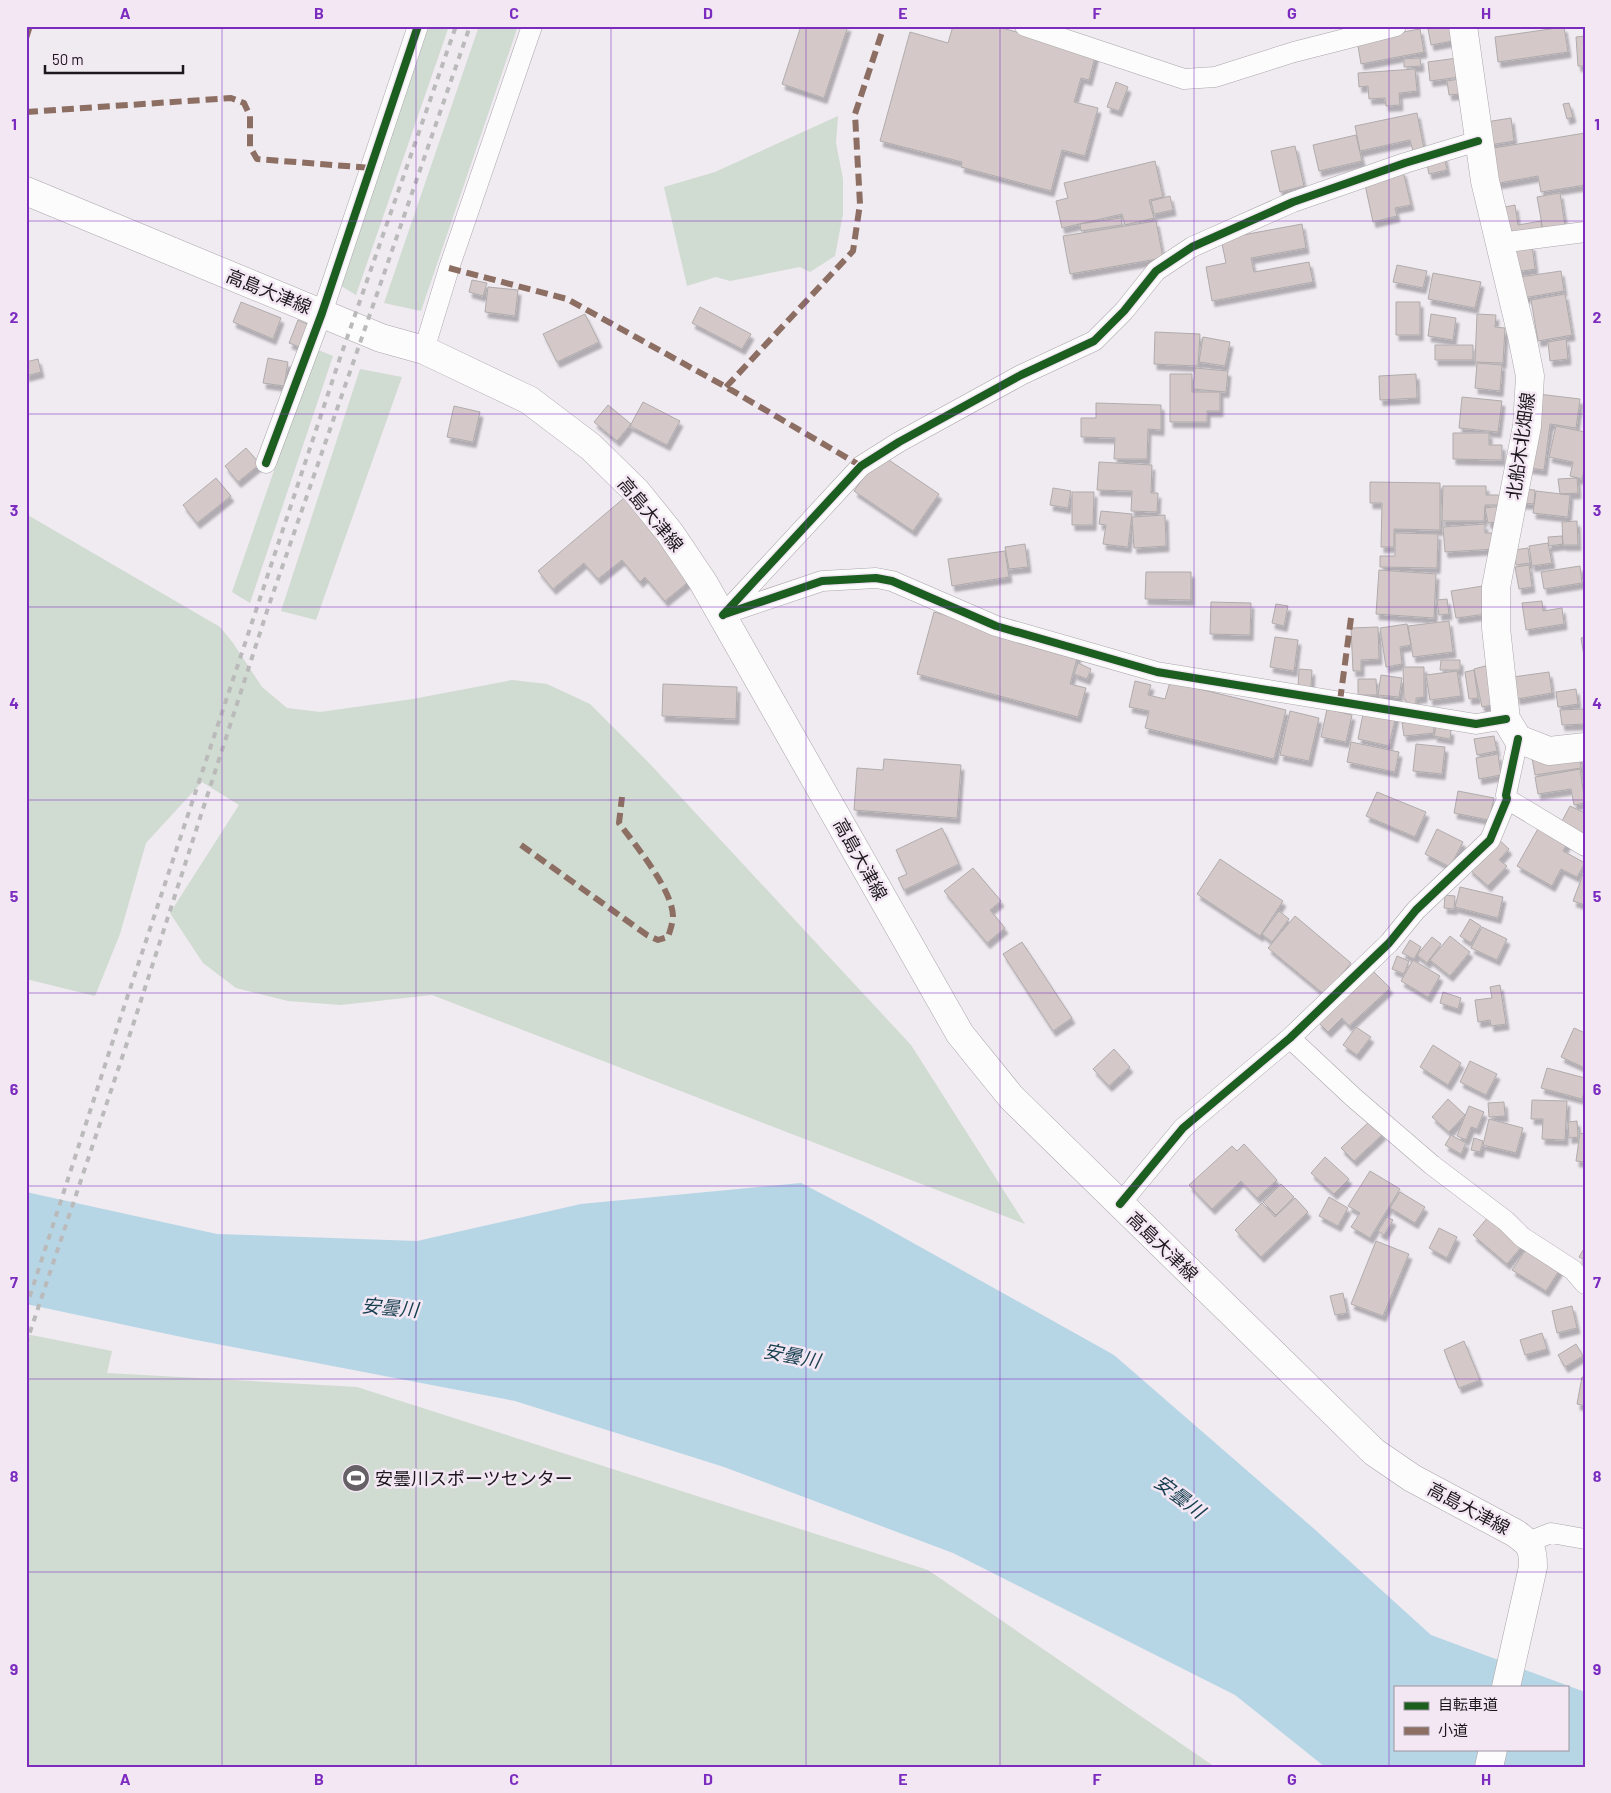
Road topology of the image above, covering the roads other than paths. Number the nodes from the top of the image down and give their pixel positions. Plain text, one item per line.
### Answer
1 (418, 26) edge
2 (532, 26) edge
3 (1025, 26) edge
4 (1396, 26) edge
5 (1463, 26) edge
6 (1478, 141) junction
7 (26, 191) edge
8 (1585, 232) edge
9 (1500, 243) junction
10 (322, 314) junction
11 (424, 350) junction
12 (266, 463) dead end
13 (722, 615) junction
14 (1512, 729) junction
15 (1585, 748) edge
16 (1508, 799) junction
17 (1585, 846) edge
18 (1290, 1038) junction
19 (1120, 1204) junction
20 (1585, 1284) edge
21 (1585, 1539) edge
22 (1530, 1554) junction
23 (1506, 1686) edge
24 (1493, 1750) edge
25 (1489, 1767) edge

1 - 10 street
2 - 11 street
3 - 4 street
5 - 6 main road, 北船木北畑線
6 - 9 main road, 北船木北畑線
6 - 13 street
7 - 10 main road, 高島大津線
8 - 9 street
9 - 14 main road, 北船木北畑線
10 - 11 main road, 高島大津線
10 - 12 street
11 - 13 main road, 高島大津線
13 - 14 street
13 - 19 main road, 高島大津線
14 - 15 main road
14 - 16 street
16 - 17 street
16 - 18 street
18 - 19 street
18 - 20 street
19 - 22 main road, 高島大津線
21 - 22 street
22 - 23 main road
24 - 25 main road

